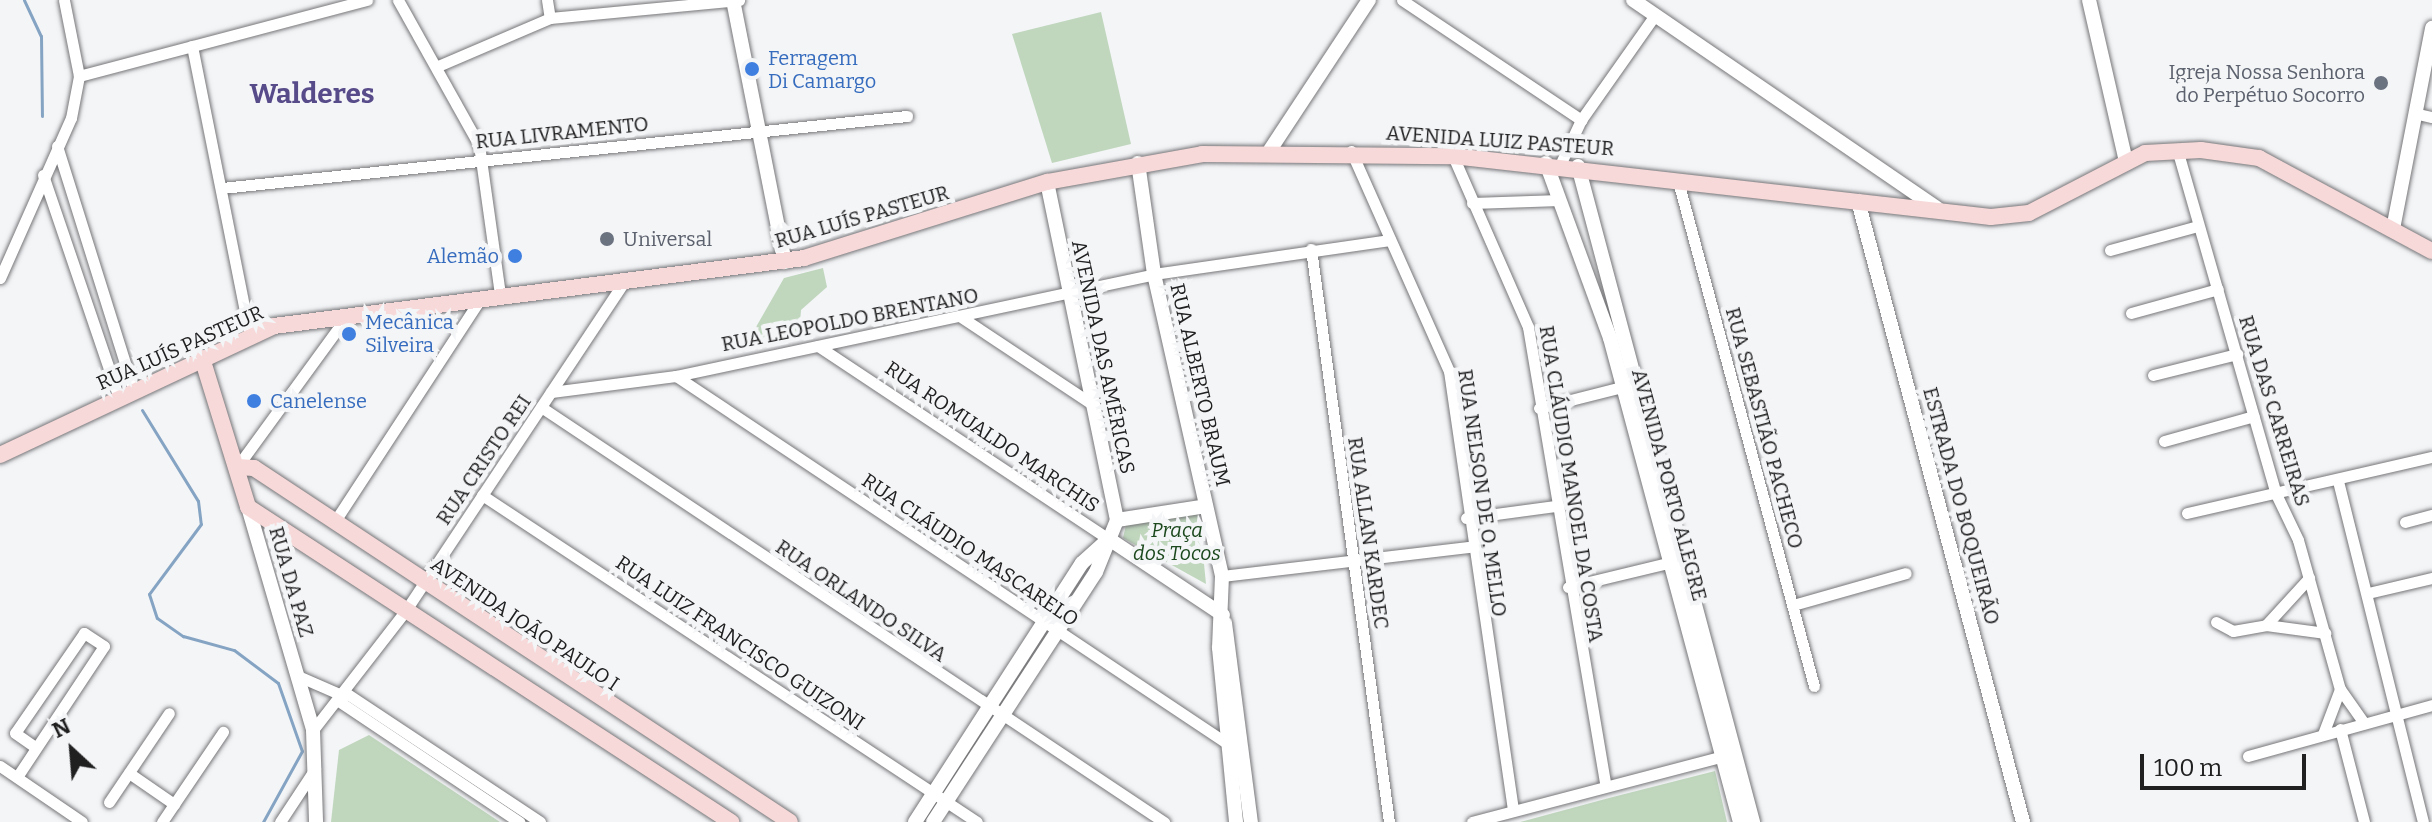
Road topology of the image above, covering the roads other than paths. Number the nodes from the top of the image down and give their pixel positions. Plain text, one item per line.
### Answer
1 (64, 0) edge
2 (367, 0) edge
3 (398, 0) edge
4 (547, 0) edge
5 (734, 0) edge
6 (740, 0) edge
7 (1369, 0) edge
8 (1402, 0) edge
9 (1633, 0) edge
10 (2089, 0) edge
11 (1655, 15) junction
12 (550, 18) junction
13 (2432, 28) edge
14 (192, 46) junction
15 (438, 66) junction
16 (79, 76) junction
17 (2425, 90) edge
18 (2414, 113) junction
19 (907, 116) dead end
20 (2432, 117) edge
21 (1581, 120) junction
22 (761, 130) junction
23 (57, 146) junction
24 (2177, 149) junction
25 (1270, 150) junction
26 (1351, 151) junction
27 (1453, 156) junction
28 (482, 160) junction
29 (2126, 162) junction
30 (1138, 163) junction
31 (1553, 164) junction
32 (1578, 166) junction
33 (43, 175) junction
34 (1678, 181) junction
35 (1047, 182) junction
36 (222, 188) junction
37 (1560, 200) junction
38 (1858, 201) junction
39 (1472, 203) junction
40 (1937, 208) junction
41 (2198, 226) junction
42 (2393, 229) junction
43 (1390, 240) junction
44 (1311, 249) junction
45 (2110, 250) dead end
46 (2432, 251) edge
47 (785, 262) junction
48 (97, 271) junction
49 (1154, 274) junction
50 (80, 277) junction
51 (0, 278) edge
52 (623, 283) junction
53 (2218, 289) junction
54 (1069, 292) junction
55 (500, 295) junction
56 (481, 298) junction
57 (2131, 313) dead end
58 (349, 314) junction
59 (961, 317) junction
60 (1627, 333) junction
61 (250, 335) junction
62 (1610, 338) junction
63 (818, 346) junction
64 (2237, 354) junction
65 (202, 358) junction
66 (2153, 375) dead end
67 (676, 376) junction
68 (1622, 387) junction
69 (551, 392) junction
70 (127, 394) junction
71 (1092, 404) junction
72 (541, 407) junction
73 (1539, 408) junction
74 (2254, 416) junction
75 (2164, 441) dead end
76 (0, 455) edge
77 (2432, 457) edge
78 (237, 467) junction
79 (1661, 467) junction
80 (1644, 474) junction
81 (2338, 481) junction
82 (2276, 494) junction
83 (482, 495) junction
84 (1206, 506) junction
85 (1555, 506) junction
86 (248, 507) junction
87 (2187, 513) dead end
88 (2432, 515) edge
89 (1466, 518) junction
90 (1117, 520) junction
91 (335, 521) junction
92 (2405, 522) dead end
93 (1109, 539) junction
94 (1470, 547) junction
95 (1353, 561) junction
96 (1668, 563) junction
97 (1906, 573) dead end
98 (1222, 576) junction
99 (2309, 578) junction
100 (2432, 578) edge
101 (425, 581) junction
102 (1568, 587) junction
103 (2368, 593) junction
104 (1687, 602) junction
105 (1793, 605) junction
106 (406, 610) junction
107 (1223, 615) junction
108 (1043, 621) junction
109 (2216, 622) dead end
110 (2266, 625) junction
111 (1058, 631) junction
112 (2325, 633) junction
113 (298, 676) junction
114 (1814, 686) dead end
115 (2340, 689) junction
116 (344, 697) junction
117 (2432, 705) edge
118 (988, 706) junction
119 (169, 713) dead end
120 (2398, 713) junction
121 (1002, 716) junction
122 (2364, 723) junction
123 (2340, 729) junction
124 (313, 730) junction
125 (223, 732) dead end
126 (2323, 734) junction
127 (1229, 745) junction
128 (35, 747) junction
129 (1732, 754) junction
130 (1244, 755) junction
131 (2248, 756) dead end
132 (0, 766) edge
133 (316, 767) junction
134 (129, 773) junction
135 (17, 777) junction
136 (1605, 784) junction
137 (934, 794) junction
138 (109, 802) dead end
139 (947, 802) junction
140 (174, 804) junction
141 (1513, 810) junction
142 (82, 822) edge
143 (162, 822) edge
144 (280, 822) edge
145 (316, 822) edge
146 (519, 822) edge
147 (540, 822) edge
148 (731, 822) edge
149 (790, 822) edge
150 (915, 822) edge
151 (933, 822) edge
152 (977, 822) edge
153 (1164, 822) edge
154 (1236, 822) edge
155 (1251, 822) edge
156 (1389, 822) edge
157 (1472, 822) edge
158 (1740, 822) edge
159 (1753, 822) edge
160 (2023, 822) edge
161 (2364, 822) edge
162 (2423, 822) edge

1 - 16 street
2 - 14 street
3 - 15 street
4 - 12 street
5 - 6 street
5 - 12 street
5 - 22 street
7 - 25 street
8 - 21 street
9 - 11 street
10 - 29 street
11 - 21 street
11 - 40 street
12 - 15 street
13 - 17 street
14 - 16 street
14 - 36 street
15 - 28 street
16 - 23 street
17 - 18 street
18 - 20 street
18 - 42 street
19 - 22 street, RUA LIVRAMENTO
21 - 31 street
22 - 28 street, RUA LIVRAMENTO
22 - 47 street
23 - 33 street
23 - 48 street
24 - 29 main road
24 - 41 street, RUA DAS CARREIRAS
24 - 42 main road
25 - 26 main road, AVENIDA LUIZ PASTEUR
25 - 30 main road, AVENIDA LUIZ PASTEUR
26 - 27 main road, AVENIDA LUIZ PASTEUR
26 - 43 street, RUA NELSON DE O. MELLO
27 - 31 main road, AVENIDA LUIZ PASTEUR
27 - 39 street, RUA CLÁUDIO MANOEL DA COSTA
28 - 36 street, RUA LIVRAMENTO
28 - 55 street
29 - 40 main road
30 - 35 main road, RUA LUÍS PASTEUR
30 - 49 street, RUA ALBERTO BRAUM
31 - 32 main road, AVENIDA LUIZ PASTEUR
31 - 37 street, AVENIDA PORTO ALEGRE
32 - 34 main road, AVENIDA LUIZ PASTEUR
32 - 60 street, AVENIDA PORTO ALEGRE
33 - 50 street
33 - 51 street
34 - 38 main road, AVENIDA LUIZ PASTEUR
34 - 105 street, RUA SEBASTIÃO PACHECO
35 - 47 main road, RUA LUÍS PASTEUR
35 - 54 street, AVENIDA DAS AMÉRICAS
36 - 61 street
37 - 39 street
37 - 62 street, AVENIDA PORTO ALEGRE
38 - 40 main road
38 - 160 street, ESTRADA DO BOQUEIRÃO
39 - 73 street, RUA CLÁUDIO MANOEL DA COSTA
41 - 45 street
41 - 53 street, RUA DAS CARREIRAS
42 - 46 main road
43 - 44 street, RUA LEOPOLDO BRENTANO
43 - 89 street, RUA NELSON DE O. MELLO
44 - 49 street, RUA LEOPOLDO BRENTANO
44 - 95 street, RUA ALLAN KARDEC
47 - 52 main road, RUA LUÍS PASTEUR
48 - 50 street
48 - 70 street
49 - 54 street, RUA LEOPOLDO BRENTANO
49 - 84 street, RUA ALBERTO BRAUM
50 - 70 street
52 - 55 main road, RUA LUÍS PASTEUR
52 - 69 street, RUA CRISTO REI
53 - 57 street
53 - 64 street, RUA DAS CARREIRAS
54 - 59 street, RUA LEOPOLDO BRENTANO
54 - 71 street, AVENIDA DAS AMÉRICAS
55 - 56 main road, RUA LUÍS PASTEUR
56 - 58 main road, RUA LUÍS PASTEUR
56 - 91 street
58 - 61 main road, RUA LUÍS PASTEUR
58 - 78 street
59 - 63 street, RUA LEOPOLDO BRENTANO
59 - 71 street
60 - 62 street
60 - 79 street, AVENIDA PORTO ALEGRE
61 - 65 main road, RUA LUÍS PASTEUR
62 - 68 street, AVENIDA PORTO ALEGRE
63 - 67 street, RUA LEOPOLDO BRENTANO
63 - 93 street, RUA ROMUALDO MARCHIS
64 - 66 street
64 - 74 street, RUA DAS CARREIRAS
65 - 70 main road, RUA LUÍS PASTEUR
65 - 78 main road, RUA DA PAZ
67 - 69 street, RUA LEOPOLDO BRENTANO
67 - 108 street, RUA CLÁUDIO MASCARELO
68 - 73 street
68 - 80 street, AVENIDA PORTO ALEGRE
69 - 72 street, RUA CRISTO REI
70 - 76 main road, RUA LUÍS PASTEUR
71 - 90 street, AVENIDA DAS AMÉRICAS
72 - 83 street, RUA CRISTO REI
72 - 118 street, RUA ORLANDO SILVA
73 - 85 street, RUA CLÁUDIO MANOEL DA COSTA
74 - 75 street
74 - 82 street, RUA DAS CARREIRAS
77 - 81 street
78 - 86 main road, RUA DA PAZ
78 - 91 main road, AVENIDA JOÃO PAULO I
79 - 80 street
79 - 104 street, AVENIDA PORTO ALEGRE
80 - 96 street, AVENIDA PORTO ALEGRE
81 - 82 street
81 - 103 street
82 - 87 street
82 - 99 street, RUA DAS CARREIRAS
83 - 101 street, RUA CRISTO REI
83 - 137 street, RUA LUIZ FRANCISCO GUIZONI
84 - 90 street
84 - 98 street, RUA ALBERTO BRAUM
85 - 89 street
85 - 102 street, RUA CLÁUDIO MANOEL DA COSTA
86 - 106 main road
86 - 113 street, RUA DA PAZ
88 - 92 street
89 - 94 street, RUA NELSON DE O. MELLO
90 - 93 street
91 - 101 main road, AVENIDA JOÃO PAULO I
93 - 107 street, RUA ROMUALDO MARCHIS
93 - 108 street
93 - 111 street
94 - 95 street
94 - 141 street, RUA NELSON DE O. MELLO
95 - 98 street
95 - 156 street, RUA ALLAN KARDEC
96 - 102 street
96 - 104 street, AVENIDA PORTO ALEGRE
97 - 105 street
98 - 107 street, RUA ALBERTO BRAUM
99 - 110 street
99 - 112 street, RUA DAS CARREIRAS
100 - 103 street
101 - 106 street, RUA CRISTO REI
101 - 149 main road, AVENIDA JOÃO PAULO I
102 - 136 street, RUA CLÁUDIO MANOEL DA COSTA
103 - 120 street
104 - 129 street, AVENIDA PORTO ALEGRE
105 - 114 street, RUA SEBASTIÃO PACHECO
106 - 116 street, RUA CRISTO REI
106 - 148 main road
107 - 127 street
107 - 130 street
108 - 111 street, RUA CLÁUDIO MASCARELO
108 - 118 street
109 - 110 street
110 - 112 street
111 - 121 street
111 - 127 street, RUA CLÁUDIO MASCARELO
112 - 115 street, RUA DAS CARREIRAS
113 - 116 street
113 - 124 street, RUA DA PAZ
115 - 122 street, RUA DAS CARREIRAS
115 - 126 street
116 - 124 street, RUA CRISTO REI
116 - 146 street
116 - 147 street
117 - 120 street
118 - 121 street, RUA ORLANDO SILVA
118 - 137 street
119 - 134 street
120 - 122 street
120 - 162 street
121 - 139 street
121 - 153 street, RUA ORLANDO SILVA
122 - 123 street
123 - 126 street
123 - 161 street
124 - 133 street, RUA DA PAZ
125 - 140 street
126 - 131 street
127 - 130 street, RUA CLÁUDIO MASCARELO
127 - 154 street
128 - 128 street
128 - 135 street
129 - 136 street
129 - 158 street, AVENIDA PORTO ALEGRE
129 - 159 street, AVENIDA PORTO ALEGRE
130 - 155 street
132 - 135 street
133 - 144 street
133 - 145 street, RUA DA PAZ
134 - 138 street
134 - 140 street
135 - 142 street
136 - 141 street
137 - 139 street, RUA LUIZ FRANCISCO GUIZONI
137 - 150 street
139 - 151 street
139 - 152 street, RUA LUIZ FRANCISCO GUIZONI
140 - 143 street
141 - 157 street

